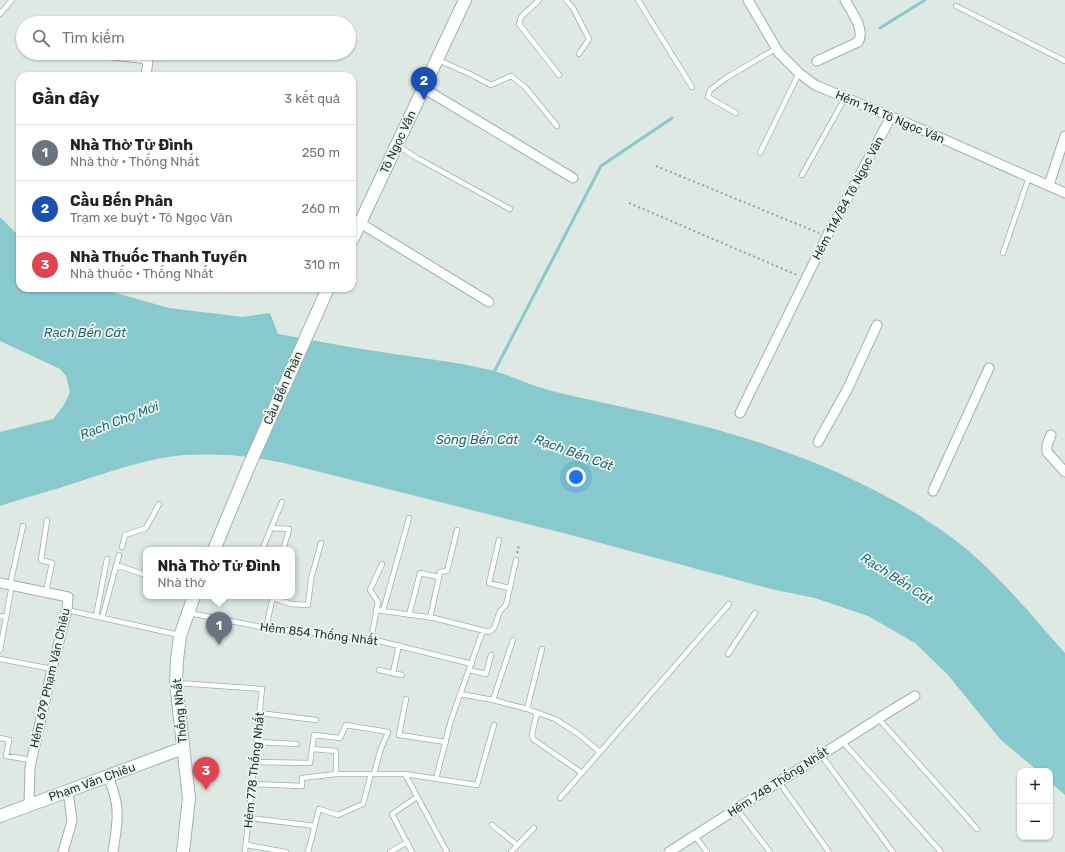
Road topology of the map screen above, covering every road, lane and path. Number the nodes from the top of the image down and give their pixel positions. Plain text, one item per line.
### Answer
1 (12, 0) edge
2 (465, 0) edge
3 (539, 0) edge
4 (566, 0) edge
5 (638, 0) edge
6 (748, 0) edge
7 (845, 0) edge
8 (956, 6) dead end
9 (0, 14) edge
10 (776, 48) junction
11 (579, 54) dead end
12 (148, 60) edge
13 (436, 60) junction
14 (817, 61) dead end
15 (1065, 61) edge
16 (147, 72) edge
17 (799, 73) junction
18 (559, 75) dead end
19 (692, 87) dead end
20 (423, 88) junction
21 (845, 98) junction
22 (736, 113) dead end
23 (891, 117) junction
24 (557, 126) dead end
25 (1065, 136) edge
26 (397, 145) junction
27 (760, 153) dead end
28 (656, 166) dead end
29 (802, 175) dead end
30 (1029, 177) junction
31 (573, 178) dead end
32 (1049, 186) junction
33 (1065, 193) edge
34 (629, 203) dead end
35 (510, 209) dead end
36 (360, 223) junction
37 (356, 231) edge
38 (828, 236) junction
39 (1003, 253) dead end
40 (806, 278) junction
41 (326, 292) edge
42 (489, 302) dead end
43 (877, 325) dead end
44 (989, 368) dead end
45 (740, 413) dead end
46 (1051, 436) dead end
47 (818, 442) dead end
48 (1065, 472) edge
49 (933, 491) dead end
50 (282, 502) dead end
51 (159, 504) dead end
52 (409, 518) dead end
53 (47, 520) dead end
54 (23, 526) dead end
55 (271, 528) junction
56 (457, 530) dead end
57 (499, 540) dead end
58 (321, 543) dead end
59 (122, 547) dead end
60 (215, 547) edge
61 (263, 547) edge
62 (284, 547) edge
63 (118, 555) dead end
64 (107, 559) dead end
65 (516, 560) dead end
66 (382, 564) dead end
67 (116, 565) junction
68 (143, 574) edge
69 (439, 576) junction
70 (0, 583) edge
71 (11, 585) junction
72 (509, 588) junction
73 (46, 592) junction
74 (193, 599) edge
75 (273, 599) edge
76 (278, 599) edge
77 (729, 604) dead end
78 (67, 610) junction
79 (376, 610) junction
80 (382, 611) junction
81 (188, 613) junction
82 (754, 613) dead end
83 (409, 615) junction
84 (0, 616) edge
85 (96, 616) junction
86 (6, 617) junction
87 (102, 618) junction
88 (430, 618) junction
89 (266, 628) junction
90 (483, 630) junction
91 (180, 636) junction
92 (371, 639) junction
93 (513, 640) dead end
94 (398, 646) junction
95 (542, 649) dead end
96 (0, 650) edge
97 (728, 654) dead end
98 (491, 655) dead end
99 (0, 659) edge
100 (472, 664) junction
101 (52, 669) junction
102 (379, 670) dead end
103 (469, 670) junction
104 (393, 673) junction
105 (402, 675) dead end
106 (176, 683) junction
107 (460, 694) junction
108 (915, 696) dead end
109 (406, 699) dead end
110 (493, 700) junction
111 (527, 709) junction
112 (259, 713) junction
113 (537, 713) junction
114 (878, 718) junction
115 (316, 720) dead end
116 (494, 725) dead end
117 (0, 738) edge
118 (842, 741) junction
119 (257, 742) junction
120 (446, 742) junction
121 (297, 744) dead end
122 (183, 748) junction
123 (312, 749) junction
124 (600, 752) junction
125 (821, 755) junction
126 (32, 760) junction
127 (254, 762) junction
128 (582, 773) junction
129 (336, 774) junction
130 (372, 774) junction
131 (405, 774) junction
132 (108, 776) junction
133 (436, 779) junction
134 (779, 782) junction
135 (252, 784) junction
136 (68, 792) junction
137 (417, 797) junction
138 (560, 798) dead end
139 (29, 805) junction
140 (737, 809) junction
141 (0, 816) edge
142 (249, 818) junction
143 (492, 825) dead end
144 (315, 826) junction
145 (534, 828) dead end
146 (977, 829) dead end
147 (695, 836) junction
148 (407, 842) junction
149 (246, 845) junction
150 (517, 846) junction
151 (63, 852) edge
152 (112, 852) edge
153 (183, 852) edge
154 (245, 852) edge
155 (286, 852) edge
156 (308, 852) edge
157 (390, 852) edge
158 (412, 852) edge
159 (447, 852) edge
160 (511, 852) edge
161 (669, 852) edge
162 (707, 852) edge
163 (770, 852) edge
164 (829, 852) edge
165 (892, 852) edge
166 (941, 852) edge

1 - 9 lane
2 - 13 main road, Tô Ngọc Vân
3 - 18 lane
4 - 11 lane
5 - 19 lane
6 - 10 street, Hẻm 114 Tô Ngọc Vân
7 - 14 street
8 - 15 lane
10 - 17 street, Hẻm 114 Tô Ngọc Vân
10 - 22 lane
12 - 16 street
13 - 20 main road, Tô Ngọc Vân
13 - 24 lane
17 - 21 street, Hẻm 114 Tô Ngọc Vân
17 - 27 lane
20 - 26 main road, Tô Ngọc Vân
20 - 31 street
21 - 23 street, Hẻm 114 Tô Ngọc Vân
21 - 29 lane
23 - 30 street, Hẻm 114 Tô Ngọc Vân
23 - 38 street, Hẻm 114/84 Tô Ngọc Vân
25 - 32 street
26 - 35 lane
26 - 36 main road, Tô Ngọc Vân
28 - 38 path
30 - 32 street, Hẻm 114 Tô Ngọc Vân
30 - 39 lane
32 - 33 street, Hẻm 114 Tô Ngọc Vân
34 - 40 path
36 - 37 main road, Tô Ngọc Vân
36 - 42 street
38 - 40 street, Hẻm 114/84 Tô Ngọc Vân
40 - 45 street, Hẻm 114/84 Tô Ngọc Vân
41 - 60 main road, Cầu Bến Phân
43 - 47 street
44 - 49 street
46 - 48 street
50 - 55 lane
51 - 59 lane
52 - 80 lane
53 - 73 lane
54 - 71 lane
55 - 61 lane
55 - 62 lane
56 - 69 lane
57 - 72 lane
58 - 76 lane
63 - 67 lane
64 - 85 lane
65 - 72 lane
66 - 79 lane
67 - 68 lane
67 - 87 lane
69 - 83 lane
69 - 88 lane
70 - 71 street, Hẻm 679 Phạm Văn Chiêu
71 - 73 street, Hẻm 679 Phạm Văn Chiêu
71 - 86 lane
72 - 90 lane
73 - 78 street, Hẻm 679 Phạm Văn Chiêu
74 - 81 main road, Thống Nhất
75 - 89 lane
77 - 124 lane
78 - 85 lane
78 - 101 street, Hẻm 679 Phạm Văn Chiêu
79 - 80 lane
79 - 92 lane
80 - 83 lane
81 - 89 lane, Hẻm 854 Thống Nhất
81 - 91 main road, Thống Nhất
82 - 97 lane
83 - 88 lane
84 - 86 lane
85 - 87 lane
86 - 96 lane
87 - 91 lane
88 - 90 lane
89 - 92 lane, Hẻm 854 Thống Nhất
90 - 100 lane
91 - 106 main road, Thống Nhất
92 - 94 lane, Hẻm 854 Thống Nhất
93 - 110 lane
94 - 100 lane, Hẻm 854 Thống Nhất
94 - 104 lane
95 - 111 lane
98 - 103 lane
99 - 101 lane
100 - 103 lane
101 - 126 street, Hẻm 679 Phạm Văn Chiêu
102 - 104 lane
103 - 107 lane
104 - 105 lane
106 - 112 lane, Hẻm 778 Thống Nhất
106 - 122 main road, Thống Nhất
107 - 110 lane
107 - 120 lane
108 - 114 street, Hẻm 748 Thống Nhất
109 - 120 lane
110 - 111 lane
111 - 113 lane
112 - 115 lane
112 - 119 lane, Hẻm 778 Thống Nhất
113 - 124 lane
113 - 128 lane
114 - 118 street, Hẻm 748 Thống Nhất
114 - 146 lane
116 - 133 lane
117 - 126 lane
118 - 125 street, Hẻm 748 Thống Nhất
118 - 166 lane
119 - 121 lane
119 - 127 lane, Hẻm 778 Thống Nhất
120 - 133 lane
122 - 132 main road, Phạm Văn Chiêu
122 - 153 main road, Thống Nhất
123 - 127 lane
123 - 129 lane
123 - 130 lane
124 - 128 lane
125 - 134 street, Hẻm 748 Thống Nhất
125 - 165 lane
126 - 139 street, Hẻm 679 Phạm Văn Chiêu
127 - 135 lane, Hẻm 778 Thống Nhất
128 - 138 lane
129 - 130 lane
129 - 135 lane
130 - 131 lane
130 - 144 lane
131 - 133 lane
131 - 137 lane
132 - 136 main road, Phạm Văn Chiêu
132 - 152 street
134 - 140 street, Hẻm 748 Thống Nhất
134 - 164 lane
135 - 142 lane, Hẻm 778 Thống Nhất
136 - 139 main road, Phạm Văn Chiêu
136 - 151 street
137 - 148 lane
137 - 159 lane
139 - 141 main road, Phạm Văn Chiêu
140 - 147 street, Hẻm 748 Thống Nhất
140 - 163 lane
142 - 144 lane
142 - 149 lane, Hẻm 778 Thống Nhất
143 - 150 lane
144 - 156 lane
145 - 150 lane
147 - 161 street, Hẻm 748 Thống Nhất
147 - 162 lane
148 - 157 lane
148 - 158 lane
149 - 154 lane, Hẻm 778 Thống Nhất
149 - 155 lane
150 - 160 lane

